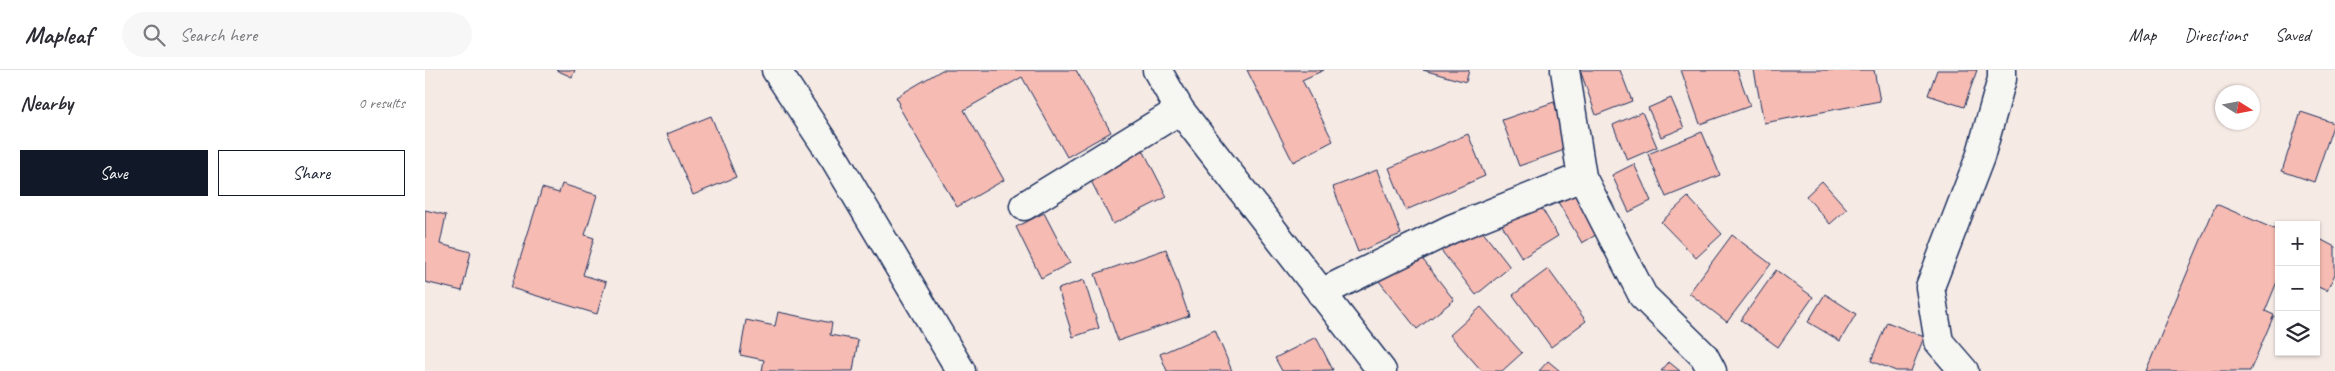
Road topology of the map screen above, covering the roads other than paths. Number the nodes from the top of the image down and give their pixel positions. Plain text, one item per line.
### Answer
1 (776, 70) edge
2 (1157, 70) edge
3 (1565, 70) edge
4 (2002, 70) edge
5 (1180, 110) junction
6 (1582, 177) junction
7 (1023, 206) dead end
8 (1321, 293) junction
9 (961, 371) edge
10 (1382, 371) edge
11 (1712, 371) edge
12 (1964, 371) edge

1 - 9 street
2 - 5 street
3 - 6 street
4 - 12 street
5 - 7 street
5 - 8 street
6 - 8 street
6 - 11 street
8 - 10 street

